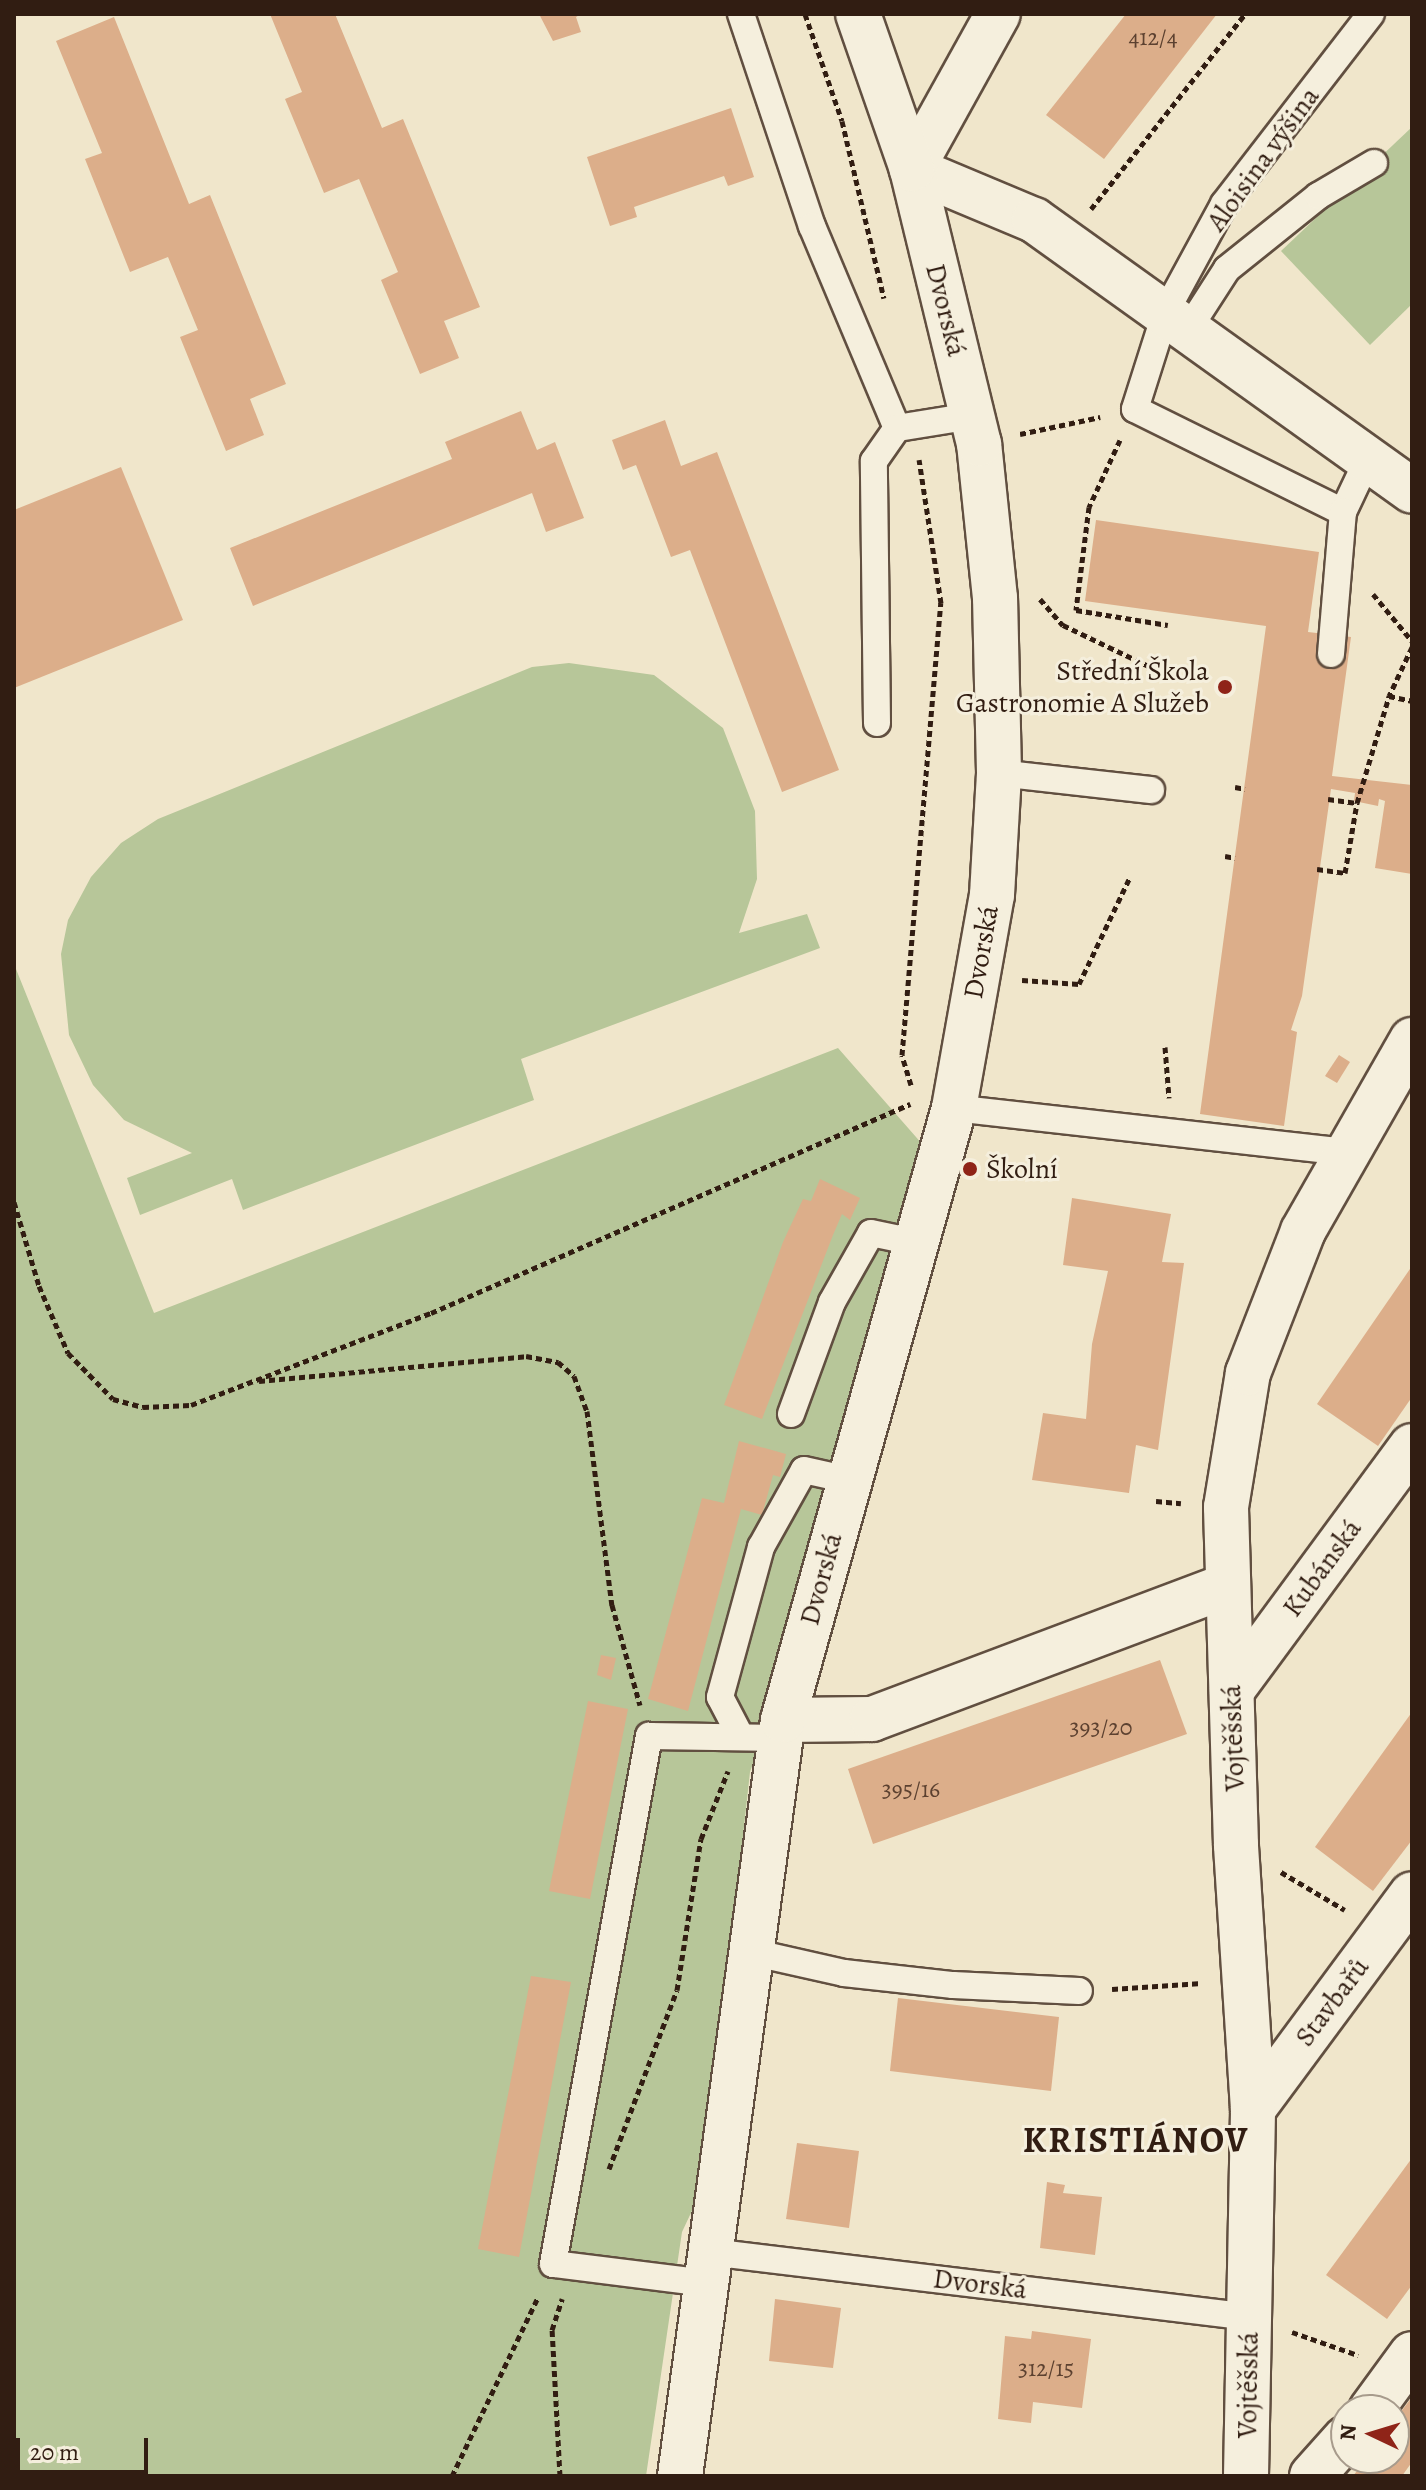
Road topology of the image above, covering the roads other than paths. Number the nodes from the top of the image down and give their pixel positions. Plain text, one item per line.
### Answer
1 (741, 14) edge
2 (858, 14) edge
3 (998, 14) edge
4 (1371, 14) edge
5 (1374, 163) dead end
6 (912, 169) junction
7 (1177, 319) junction
8 (897, 428) junction
9 (976, 430) junction
10 (1368, 459) junction
11 (1412, 491) edge
12 (1343, 512) junction
13 (1331, 654) dead end
14 (877, 723) dead end
15 (999, 773) junction
16 (1151, 790) dead end
17 (1412, 1040) edge
18 (954, 1108) junction
19 (1347, 1152) junction
20 (914, 1242) junction
21 (791, 1414) dead end
22 (1412, 1446) edge
23 (849, 1480) junction
24 (1225, 1586) junction
25 (1232, 1690) junction
26 (768, 1731) junction
27 (1412, 1894) edge
28 (751, 1952) junction
29 (1079, 1991) road end
30 (1253, 2109) junction
31 (708, 2267) junction
32 (1250, 2317) junction
33 (1406, 2362) edge
34 (1383, 2394) edge
35 (1330, 2456) edge
36 (680, 2476) edge
37 (1246, 2476) edge
38 (1312, 2476) edge

1 - 8 lane
2 - 6 street, Dvorská
3 - 6 street
4 - 7 lane, Aloisina výšina
5 - 7 lane
6 - 7 street
6 - 9 street, Dvorská
7 - 10 street
7 - 12 lane
8 - 9 lane
8 - 14 lane
9 - 15 street, Dvorská
10 - 11 street
10 - 12 lane
12 - 13 lane
15 - 16 lane
15 - 18 street, Dvorská
17 - 19 street, Vojtěšská
18 - 19 lane
18 - 20 street, Dvorská
19 - 24 street, Vojtěšská
20 - 21 lane
20 - 23 street, Dvorská
22 - 25 street, Kubánská
23 - 26 street, Dvorská
23 - 26 lane
24 - 25 street, Vojtěšská
24 - 26 street
25 - 30 street, Vojtěšská
26 - 28 street, Dvorská
26 - 31 lane
27 - 30 street, Stavbařů
28 - 29 lane
28 - 31 street, Dvorská
30 - 32 street, Vojtěšská
31 - 32 lane, Dvorská
31 - 36 street, Dvorská
32 - 37 street, Vojtěšská
33 - 34 street
35 - 38 street

